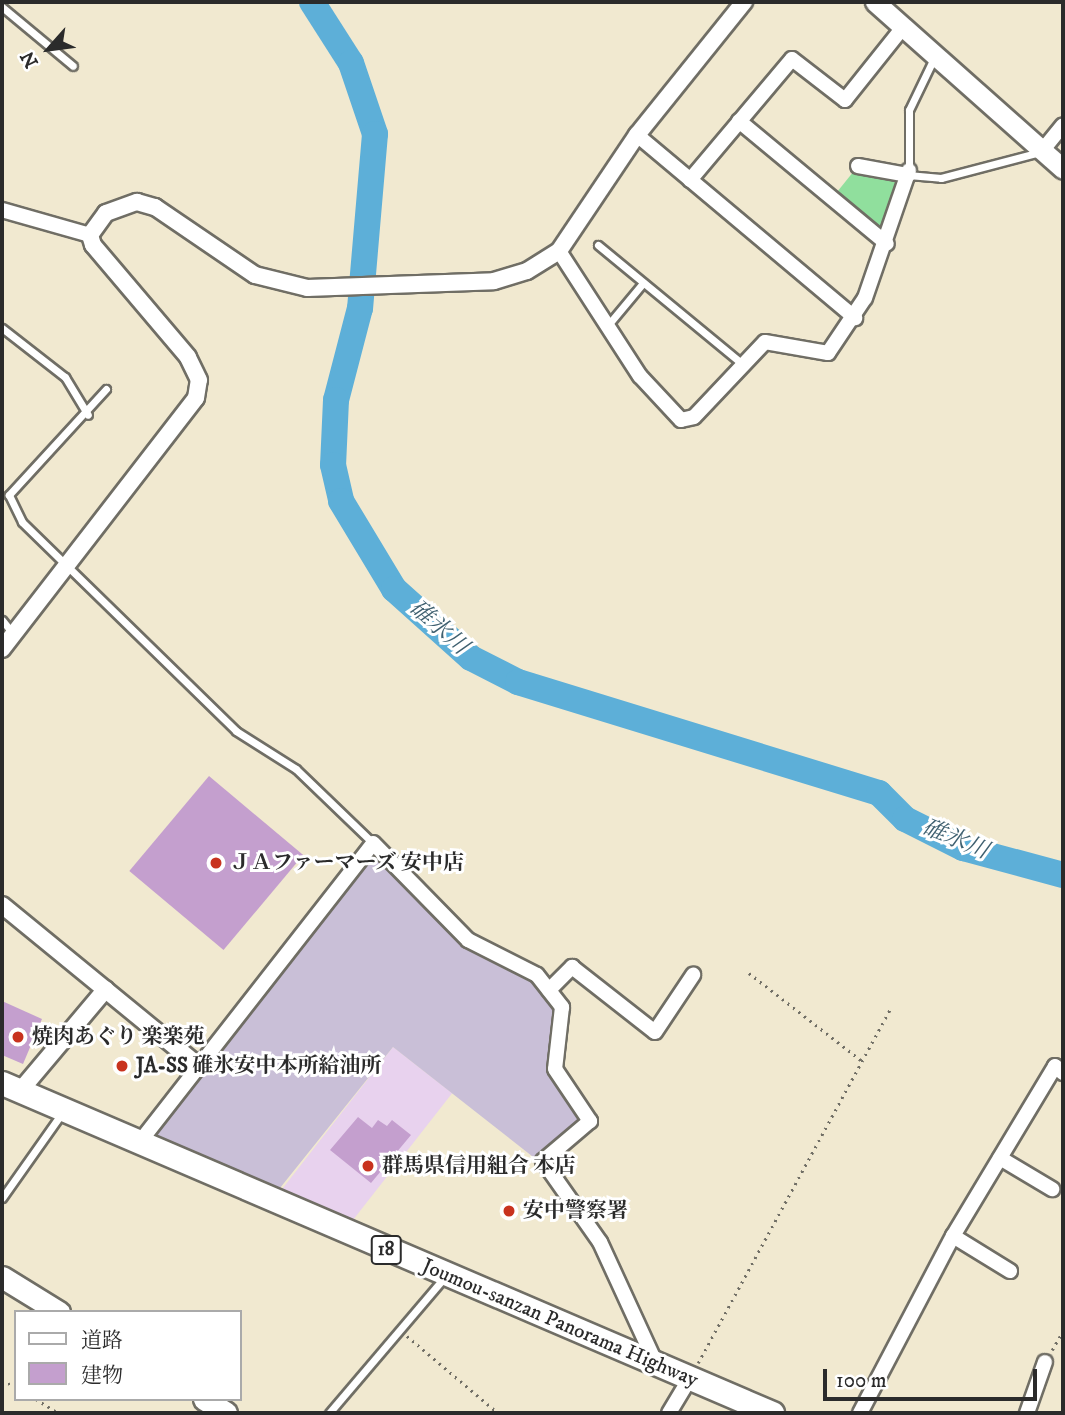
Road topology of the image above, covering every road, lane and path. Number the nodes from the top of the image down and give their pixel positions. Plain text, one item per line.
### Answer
1 (744, 2) edge
2 (875, 2) edge
3 (2, 7) edge
4 (904, 26) junction
5 (936, 55) junction
6 (74, 65) dead end
7 (739, 121) junction
8 (1063, 125) edge
9 (637, 135) junction
10 (1042, 151) junction
11 (858, 166) dead end
12 (1063, 169) edge
13 (909, 173) junction
14 (690, 180) junction
15 (2, 210) edge
16 (90, 235) junction
17 (887, 244) junction
18 (598, 245) dead end
19 (559, 251) junction
20 (643, 283) junction
21 (855, 318) junction
22 (608, 326) junction
23 (2, 328) edge
24 (740, 362) junction
25 (106, 389) dead end
26 (88, 415) junction
27 (62, 565) junction
28 (6, 625) edge
29 (2, 649) edge
30 (373, 843) junction
31 (2, 905) edge
32 (749, 973) dead end
33 (693, 975) dead end
34 (106, 989) junction
35 (548, 990) junction
36 (890, 1009) dead end
37 (862, 1061) junction
38 (195, 1064) junction
39 (1063, 1073) edge
40 (11, 1087) edge
41 (64, 1110) junction
42 (139, 1143) junction
43 (1000, 1158) junction
44 (1052, 1189) dead end
45 (2, 1198) edge
46 (953, 1236) junction
47 (1010, 1271) dead end
48 (446, 1275) junction
49 (2, 1277) edge
50 (56, 1310) edge
51 (399, 1329) junction
52 (1063, 1331) edge
53 (1045, 1362) joint
54 (656, 1364) junction
55 (690, 1378) junction
56 (39, 1401) edge
57 (207, 1401) edge
58 (58, 1413) edge
59 (226, 1413) edge
60 (328, 1413) edge
61 (498, 1413) edge
62 (669, 1413) edge
63 (772, 1413) edge
64 (860, 1413) edge
65 (1027, 1413) edge

1 - 9 street
2 - 4 main road
3 - 6 lane
4 - 5 main road
4 - 7 street
5 - 10 main road
5 - 13 lane
7 - 14 street
7 - 17 street
8 - 10 street
9 - 14 street
9 - 19 street
10 - 12 main road
10 - 13 lane
11 - 13 street
13 - 17 street
14 - 21 street
15 - 16 street
16 - 19 street
16 - 27 street
17 - 21 street
18 - 20 lane
19 - 22 street
20 - 22 lane
20 - 24 lane
21 - 24 street
22 - 24 street
23 - 26 lane
25 - 26 lane
26 - 27 lane
27 - 28 street
27 - 30 lane
28 - 29 street
30 - 35 street
30 - 38 street
31 - 34 street
32 - 37 path
33 - 35 street
34 - 38 street
34 - 40 street
35 - 54 street
36 - 37 path
37 - 55 path
38 - 42 street
39 - 43 street
40 - 41 highway, Joumou-sanzan Panorama Highway / 18
41 - 42 highway, Joumou-sanzan Panorama Highway / 18
41 - 45 lane
42 - 48 highway, Joumou-sanzan Panorama Highway / 18
43 - 44 street
43 - 46 street
46 - 47 street
46 - 64 street
48 - 51 lane
48 - 54 highway, Joumou-sanzan Panorama Highway / 18
49 - 50 main road
51 - 60 lane
51 - 61 path
52 - 53 path
53 - 65 street
54 - 55 highway, Joumou-sanzan Panorama Highway / 18
55 - 62 street
55 - 63 highway, Joumou-sanzan Panorama Highway / 18
56 - 58 path
57 - 59 main road

